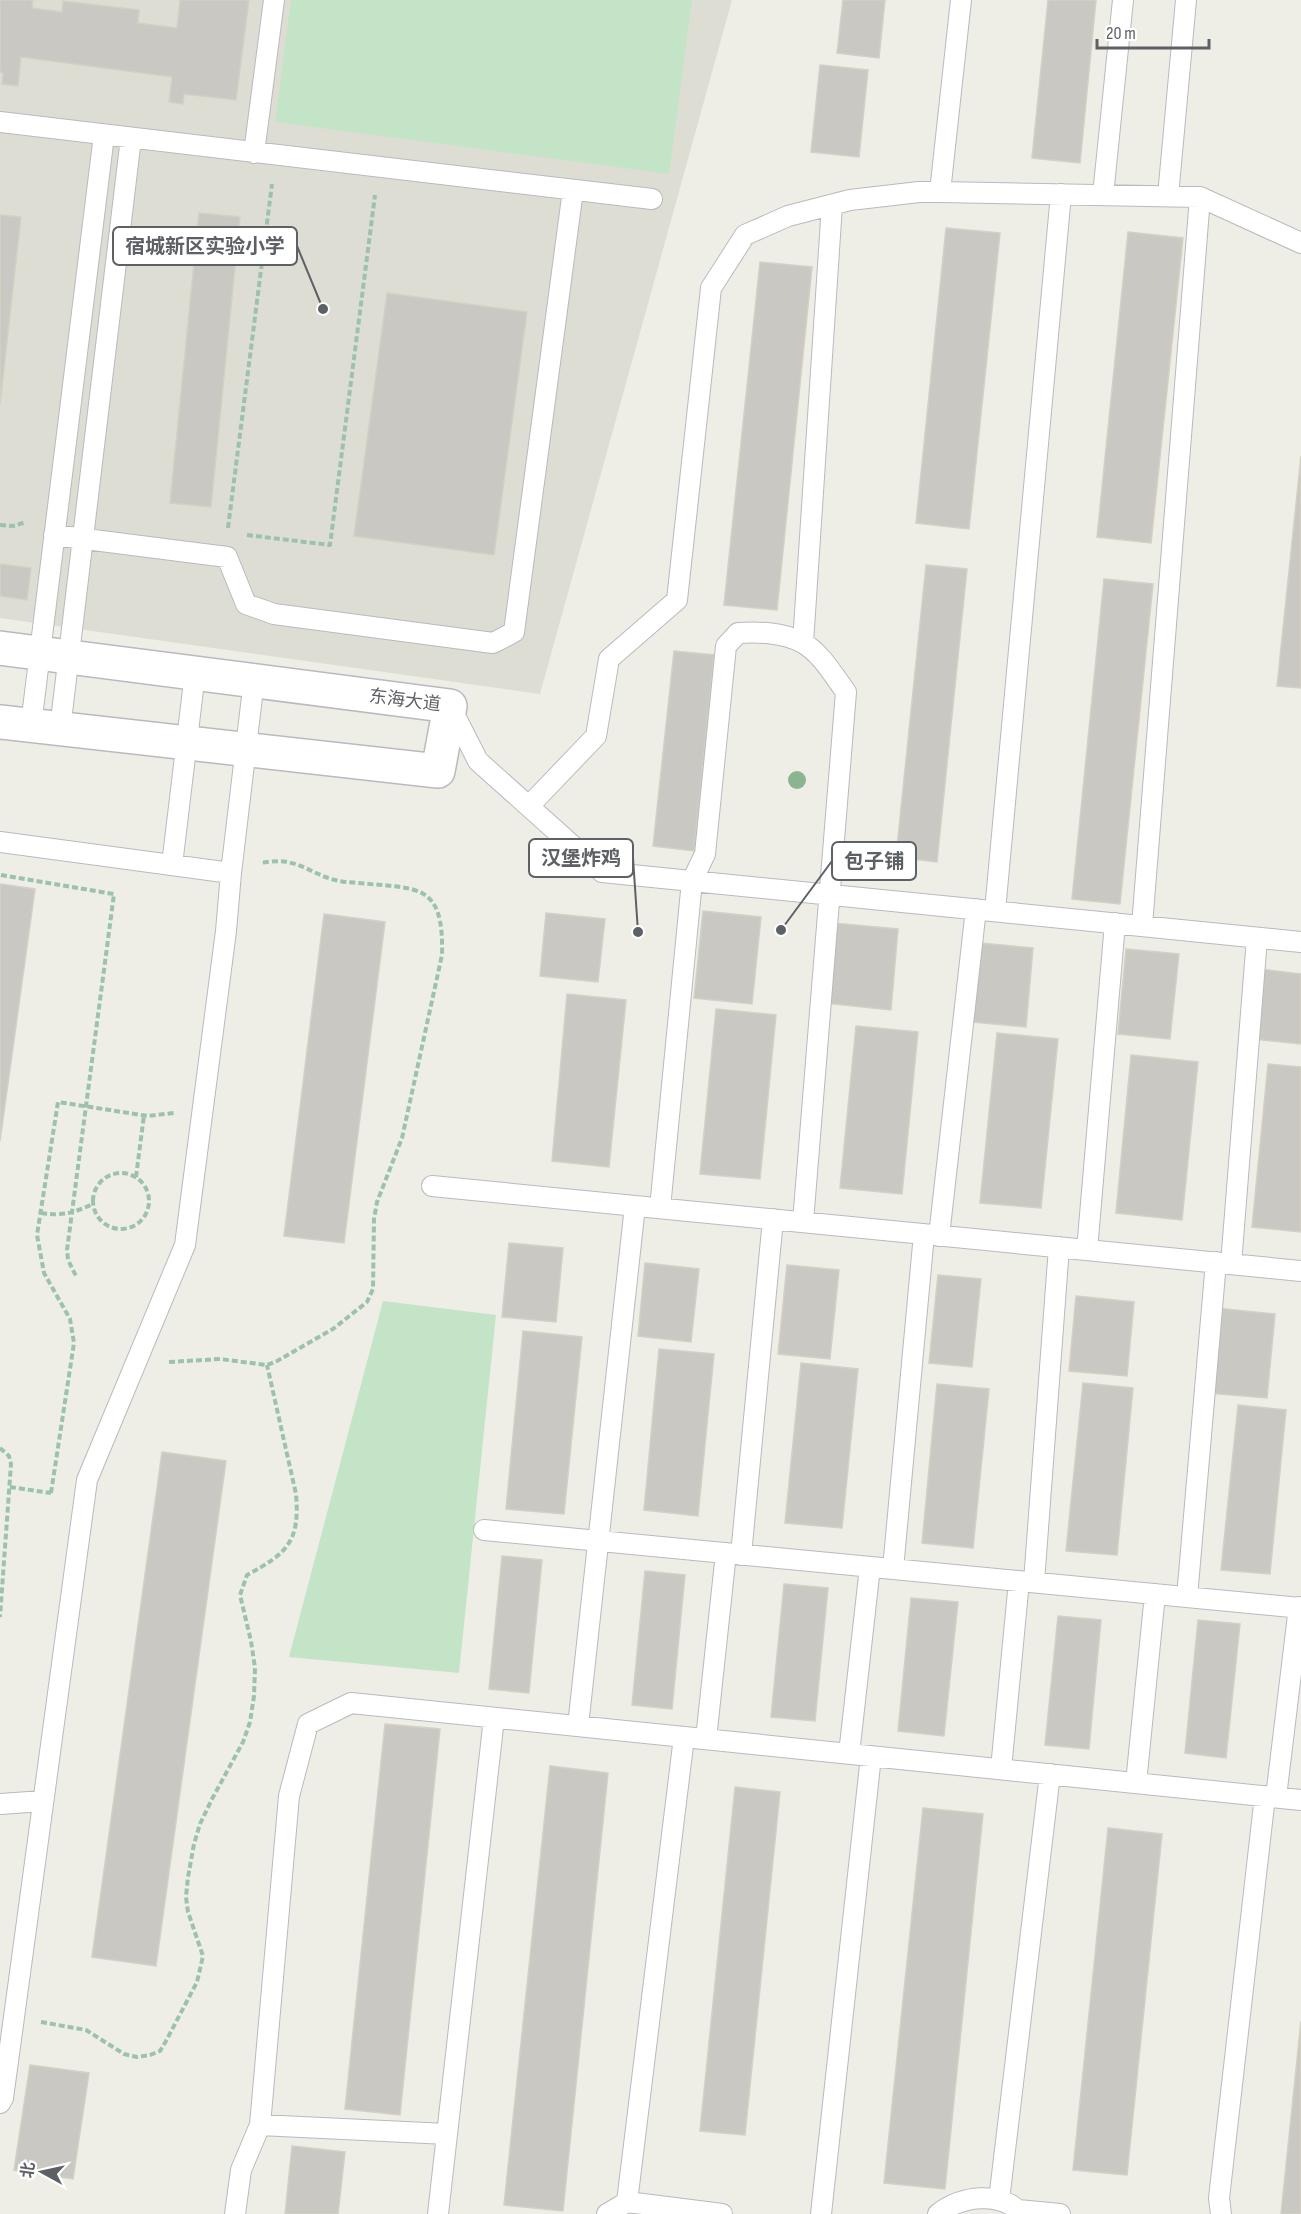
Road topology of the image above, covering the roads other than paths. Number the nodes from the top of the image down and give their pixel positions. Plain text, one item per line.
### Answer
1 (274, 0) edge
2 (961, 0) edge
3 (1123, 0) edge
4 (1186, 0) edge
5 (0, 122) edge
6 (104, 135) junction
7 (131, 138) junction
8 (254, 153) junction
9 (573, 190) junction
10 (940, 192) junction
11 (1061, 194) junction
12 (1103, 195) junction
13 (1168, 196) junction
14 (1200, 197) junction
15 (652, 199) dead end
16 (832, 204) junction
17 (1301, 243) edge
18 (54, 535) junction
19 (83, 539) junction
20 (803, 643) junction
21 (0, 648) edge
22 (54, 655) junction
23 (195, 673) junction
24 (254, 680) junction
25 (450, 706) junction
26 (30, 725) edge
27 (186, 743) junction
28 (246, 750) junction
29 (529, 806) junction
30 (0, 842) edge
31 (172, 865) junction
32 (232, 866) junction
33 (692, 881) junction
34 (829, 894) junction
35 (985, 910) junction
36 (1115, 923) junction
37 (1142, 926) junction
38 (1257, 938) junction
39 (1301, 942) edge
40 (432, 1186) dead end
41 (635, 1206) junction
42 (660, 1208) junction
43 (773, 1219) junction
44 (803, 1222) junction
45 (931, 1235) junction
46 (1059, 1247) junction
47 (1087, 1250) junction
48 (1223, 1263) junction
49 (1301, 1271) edge
50 (484, 1530) dead end
51 (598, 1541) junction
52 (734, 1554) junction
53 (870, 1567) junction
54 (893, 1569) junction
55 (1027, 1582) junction
56 (1155, 1594) junction
57 (1187, 1597) junction
58 (1300, 1607) edge
59 (494, 1718) junction
60 (578, 1726) junction
61 (684, 1737) junction
62 (706, 1739) junction
63 (849, 1754) junction
64 (871, 1756) junction
65 (1001, 1769) junction
66 (1050, 1774) junction
67 (1136, 1783) junction
68 (1271, 1797) junction
69 (1301, 1800) edge
70 (43, 1801) junction
71 (0, 1804) edge
72 (0, 2103) edge
73 (260, 2125) junction
74 (447, 2134) junction
75 (999, 2200) junction
76 (627, 2202) junction
77 (1020, 2212) edge
78 (235, 2214) edge
79 (438, 2214) edge
80 (607, 2214) edge
81 (722, 2214) edge
82 (821, 2214) edge
83 (938, 2214) edge
84 (1060, 2214) edge
85 (1221, 2214) edge

1 - 8 lane
2 - 10 lane
3 - 12 lane
4 - 13 lane
5 - 6 lane
6 - 7 lane
6 - 18 lane
7 - 8 lane
7 - 19 lane
8 - 9 lane
9 - 15 lane
9 - 19 lane
10 - 11 lane
10 - 16 lane
11 - 12 lane
11 - 35 lane
12 - 13 lane
13 - 14 lane
14 - 17 lane
14 - 37 lane
16 - 20 lane
16 - 29 lane
18 - 19 lane
18 - 22 lane
19 - 22 lane
20 - 33 lane
20 - 34 lane
21 - 22 street, 东海大道
22 - 23 street, 东海大道
22 - 26 lane
22 - 26 lane
23 - 24 street, 东海大道
23 - 27 lane
24 - 25 street, 东海大道
24 - 28 lane
25 - 28 street, 东海大道
25 - 29 lane
26 - 27 street, 东海大道
27 - 28 street, 东海大道
27 - 31 lane
28 - 32 lane
29 - 33 lane
30 - 31 lane
31 - 32 lane
32 - 70 lane
33 - 34 lane
33 - 42 lane
34 - 35 lane
34 - 44 lane
35 - 36 lane
35 - 45 lane
36 - 37 lane
36 - 47 lane
37 - 38 lane
38 - 39 lane
38 - 48 lane
40 - 41 lane
41 - 42 lane
41 - 51 lane
42 - 43 lane
43 - 44 lane
43 - 52 lane
44 - 45 lane
45 - 46 lane
45 - 54 lane
46 - 47 lane
46 - 55 lane
47 - 48 lane
48 - 49 lane
48 - 57 lane
50 - 51 lane
51 - 52 lane
51 - 60 lane
52 - 53 lane
52 - 62 lane
53 - 54 lane
53 - 63 lane
54 - 55 lane
55 - 56 lane
55 - 65 lane
56 - 57 lane
56 - 67 lane
57 - 58 lane
58 - 68 lane
59 - 60 lane
59 - 73 lane
59 - 74 lane
60 - 61 lane
61 - 62 lane
61 - 76 lane
62 - 63 lane
63 - 64 lane
64 - 65 lane
64 - 82 lane
65 - 66 lane
66 - 67 lane
66 - 75 lane
67 - 68 lane
68 - 69 lane
68 - 85 lane
70 - 71 lane
70 - 72 lane
73 - 74 lane
73 - 78 lane
74 - 79 lane
75 - 77 lane
75 - 83 lane
76 - 80 lane
76 - 81 lane
77 - 84 lane

